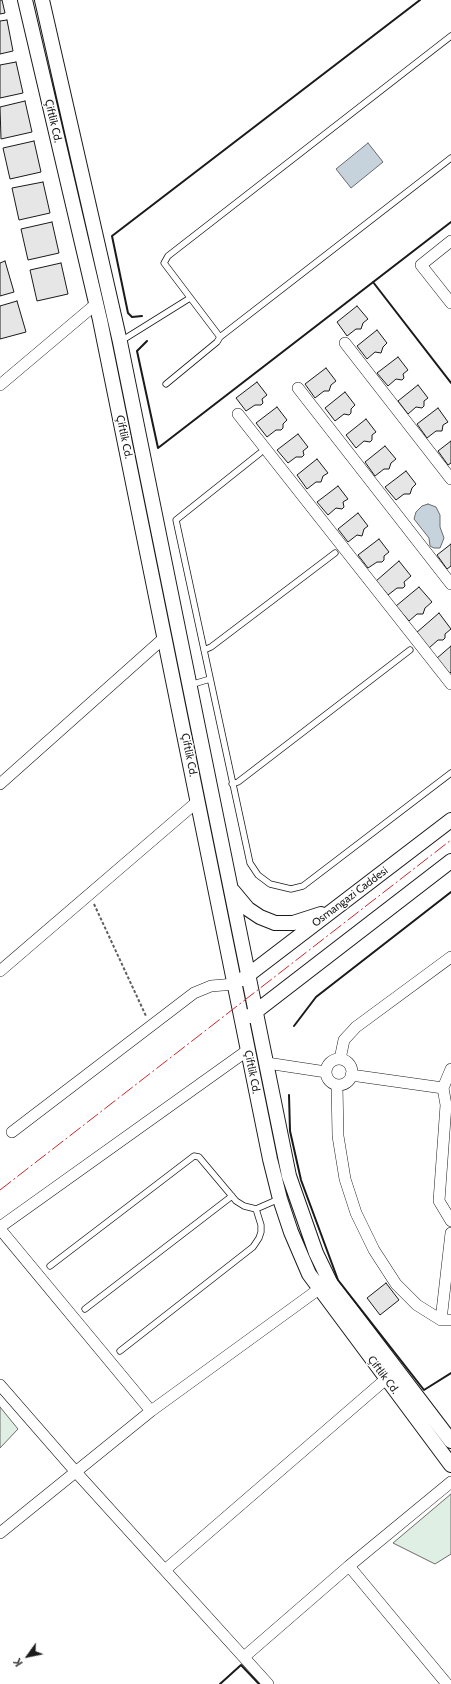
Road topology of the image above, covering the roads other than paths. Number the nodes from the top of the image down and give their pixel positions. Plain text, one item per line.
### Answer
1 (25, 0) edge
2 (42, 0) edge
3 (451, 36) edge
4 (451, 158) edge
5 (451, 241) edge
6 (190, 298) junction
7 (96, 304) junction
8 (451, 304) edge
9 (220, 337) junction
10 (120, 342) junction
11 (346, 343) dead end
12 (166, 384) dead end
13 (0, 385) edge
14 (298, 388) dead end
15 (238, 414) dead end
16 (260, 453) dead end
17 (451, 479) edge
18 (335, 552) dead end
19 (451, 584) edge
20 (165, 637) junction
21 (204, 650) junction
22 (410, 650) dead end
23 (210, 679) junction
24 (451, 684) edge
25 (190, 685) junction
26 (451, 773) edge
27 (0, 784) edge
28 (232, 784) junction
29 (198, 800) junction
30 (451, 820) edge
31 (451, 861) edge
32 (231, 888) junction
33 (338, 906) junction
34 (451, 957) edge
35 (0, 971) edge
36 (248, 974) junction
37 (234, 984) junction
38 (256, 1011) junction
39 (242, 1022) junction
40 (248, 1050) junction
41 (340, 1059) junction
42 (267, 1063) junction
43 (451, 1069) edge
44 (326, 1072) junction
45 (351, 1075) junction
46 (337, 1085) junction
47 (443, 1088) junction
48 (12, 1132) dead end
49 (232, 1196) junction
50 (280, 1199) junction
51 (256, 1208) junction
52 (451, 1221) edge
53 (0, 1228) edge
54 (451, 1233) edge
55 (50, 1266) dead end
56 (319, 1289) junction
57 (85, 1309) dead end
58 (446, 1320) edge
59 (120, 1352) dead end
60 (386, 1379) junction
61 (0, 1385) edge
62 (151, 1411) junction
63 (451, 1441) edge
64 (451, 1465) edge
65 (75, 1471) junction
66 (451, 1482) edge
67 (0, 1533) edge
68 (349, 1566) junction
69 (165, 1570) junction
70 (244, 1657) junction
71 (268, 1684) edge
72 (447, 1684) edge

1 - 7 street, Çiftlik Cd.
2 - 10 street, Çiftlik Cd.
3 - 6 lane
4 - 9 lane
5 - 8 street
6 - 9 lane
6 - 10 lane
7 - 13 street
7 - 20 street, Çiftlik Cd.
9 - 12 lane
10 - 25 street, Çiftlik Cd.
11 - 17 street
14 - 19 street
15 - 24 street
16 - 21 lane
18 - 21 lane
20 - 27 street
20 - 29 street, Çiftlik Cd.
21 - 23 lane
22 - 28 lane
23 - 25 lane
23 - 28 lane
25 - 32 street, Çiftlik Cd.
26 - 28 lane
29 - 35 street
29 - 37 street, Çiftlik Cd.
30 - 33 street, Osmangazi Caddesi
31 - 38 street
32 - 33 street
32 - 36 street, Çiftlik Cd.
33 - 36 street, Osmangazi Caddesi
34 - 41 street
36 - 37 street, Osmangazi Caddesi
36 - 38 street, Çiftlik Cd.
37 - 39 street, Çiftlik Cd.
37 - 48 street
38 - 39 street
38 - 42 street, Çiftlik Cd.
39 - 40 street, Çiftlik Cd.
40 - 50 street, Çiftlik Cd.
40 - 53 street
41 - 44 street
41 - 45 street
42 - 44 street
42 - 63 street, Çiftlik Cd.
43 - 47 street
44 - 46 street
45 - 46 street
45 - 47 street
46 - 58 street
47 - 52 street
49 - 51 lane
49 - 55 lane
49 - 57 lane
50 - 51 lane
50 - 56 street, Çiftlik Cd.
51 - 59 lane
53 - 62 street
54 - 58 street
56 - 60 street, Çiftlik Cd.
56 - 62 street
60 - 64 street, Çiftlik Cd.
60 - 69 street
61 - 65 street
62 - 65 street
65 - 67 street
65 - 69 street
66 - 68 street
68 - 70 street
68 - 72 street
69 - 70 street
70 - 71 street

